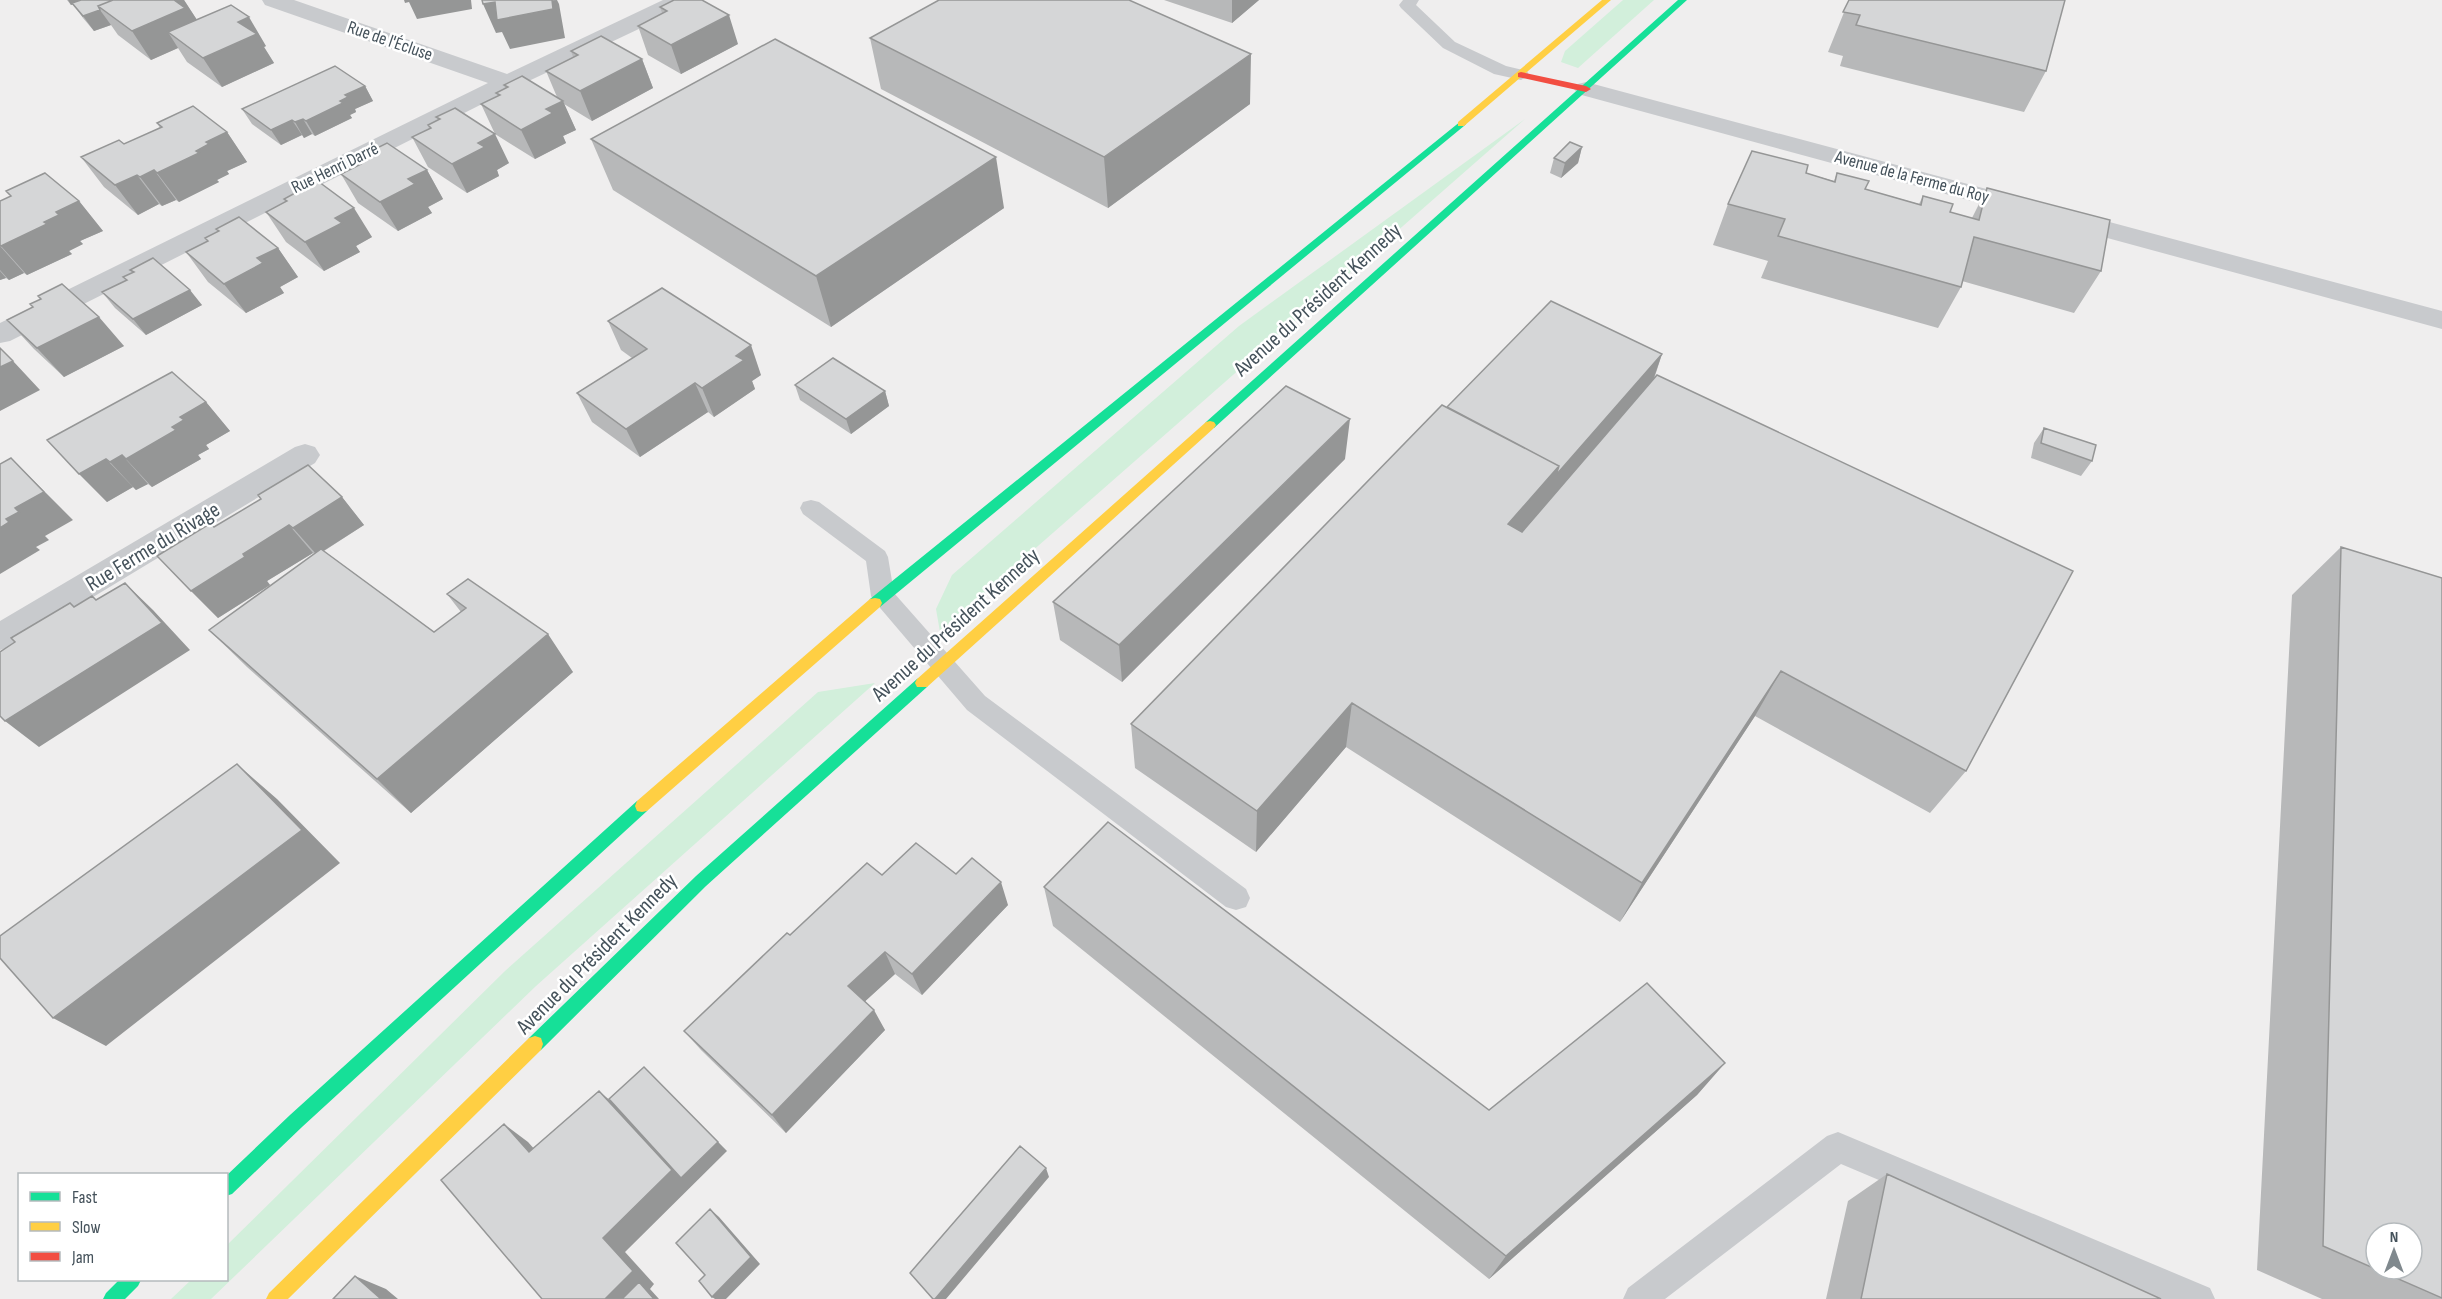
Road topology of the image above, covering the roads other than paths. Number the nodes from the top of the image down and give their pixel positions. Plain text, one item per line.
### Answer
1 (273, 0) edge
2 (1411, 0) edge
3 (1607, 0) edge
4 (1683, 0) edge
5 (671, 5) edge
6 (1521, 75) junction
7 (508, 82) junction
8 (1586, 90) junction
9 (2442, 320) edge
10 (0, 334) edge
11 (305, 455) dead end
12 (811, 508) dead end
13 (884, 596) junction
14 (0, 637) edge
15 (942, 666) junction
16 (1236, 898) dead end
17 (228, 1186) edge
18 (131, 1281) edge
19 (112, 1299) edge
20 (275, 1299) edge
21 (1639, 1299) edge
22 (2199, 1299) edge

1 - 7 street, Rue de l'Écluse
2 - 6 lane
3 - 6 main road, Avenue du Président Kennedy
4 - 8 main road, Avenue du Président Kennedy
5 - 7 street, Rue Henri Darré
6 - 8 main road, Avenue de la Ferme du Roy
6 - 13 main road, Avenue du Président Kennedy
7 - 10 street, Rue Henri Darré
8 - 9 street, Avenue de la Ferme du Roy
8 - 15 main road, Avenue du Président Kennedy
11 - 14 street, Rue Ferme du Rivage
12 - 13 lane
13 - 15 lane
13 - 17 main road, Avenue du Président Kennedy
15 - 16 lane
15 - 20 main road, Avenue du Président Kennedy
18 - 19 main road
21 - 22 lane

